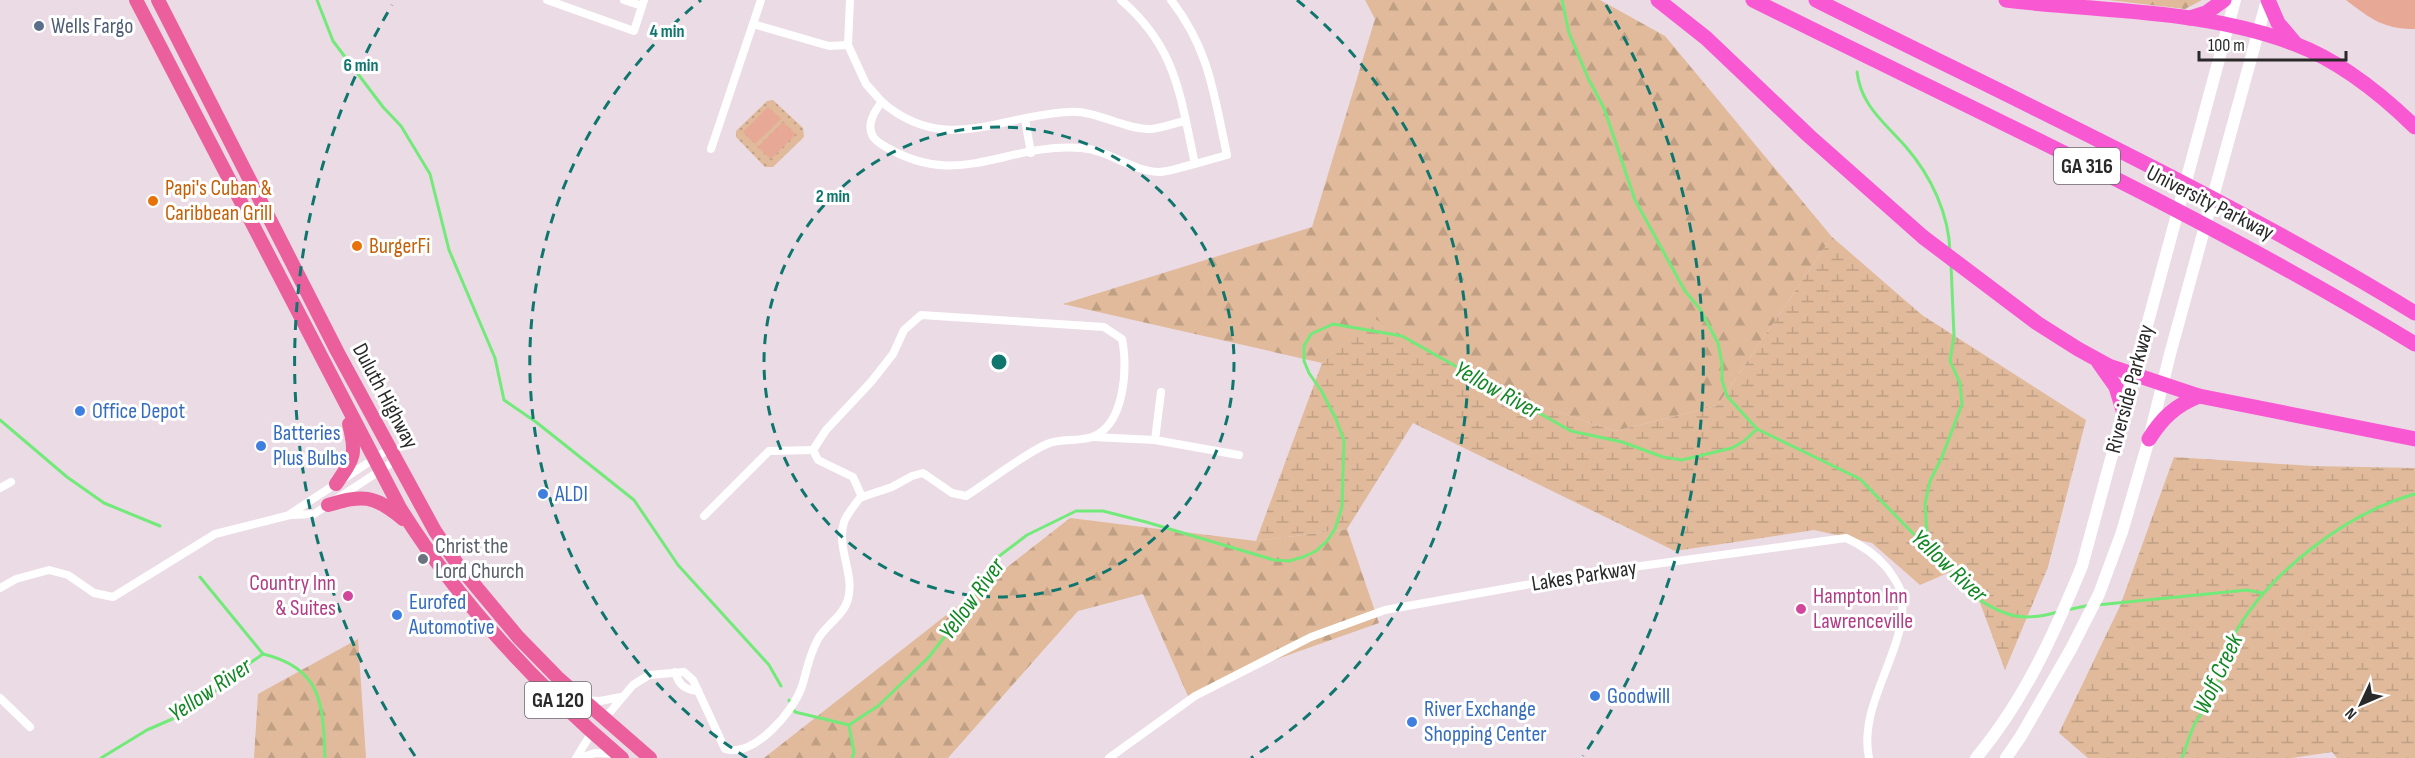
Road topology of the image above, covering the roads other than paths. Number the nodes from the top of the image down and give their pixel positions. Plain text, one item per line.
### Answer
1 (136, 0) edge
2 (158, 0) edge
3 (547, 0) edge
4 (624, 0) edge
5 (761, 0) edge
6 (850, 0) edge
7 (1121, 0) edge
8 (1171, 0) edge
9 (1658, 0) edge
10 (1753, 0) edge
11 (1816, 0) edge
12 (2006, 0) edge
13 (2224, 0) edge
14 (2235, 0) edge
15 (2267, 0) edge
16 (643, 3) edge
17 (2190, 18) junction
18 (753, 24) junction
19 (2228, 25) junction
20 (2258, 32) junction
21 (848, 45) junction
22 (2297, 45) junction
23 (882, 102) junction
24 (1025, 119) junction
25 (1185, 121) junction
26 (2415, 127) edge
27 (711, 149) dead end
28 (1031, 153) junction
29 (1195, 164) junction
30 (2415, 313) edge
31 (2415, 344) edge
32 (2097, 360) junction
33 (2133, 374) junction
34 (2162, 386) junction
35 (1161, 392) dead end
36 (2199, 396) junction
37 (344, 401) junction
38 (2123, 410) junction
39 (1092, 437) junction
40 (2149, 439) junction
41 (2415, 439) edge
42 (1155, 440) junction
43 (813, 450) junction
44 (392, 454) junction
45 (1239, 455) dead end
46 (377, 464) junction
47 (11, 482) dead end
48 (336, 484) junction
49 (0, 488) edge
50 (860, 498) junction
51 (328, 505) junction
52 (290, 515) junction
53 (704, 516) dead end
54 (411, 526) junction
55 (0, 588) edge
56 (525, 668) junction
57 (0, 698) edge
58 (621, 698) junction
59 (582, 700) junction
60 (605, 718) junction
61 (30, 727) dead end
62 (592, 732) junction
63 (620, 756) edge
64 (2007, 756) edge
65 (578, 758) edge
66 (637, 758) edge
67 (650, 758) edge
68 (1109, 758) edge
69 (1869, 758) edge
70 (1976, 758) edge

1 - 37 main road, Duluth Highway / GA 120
2 - 44 main road, Duluth Highway / GA 120
3 - 16 street
4 - 16 street
5 - 18 street
6 - 21 street
7 - 25 street
8 - 29 street
9 - 32 highway
10 - 31 highway, University Parkway / GA 316
11 - 30 highway, University Parkway / GA 316
12 - 17 highway
13 - 17 highway
14 - 19 main road, Riverside Parkway
15 - 20 main road, Riverside Parkway
15 - 22 highway
17 - 19 highway
18 - 21 street
18 - 27 street
19 - 20 highway
19 - 33 main road, Riverside Parkway
20 - 22 highway
20 - 34 main road, Riverside Parkway
21 - 23 street
22 - 26 highway
23 - 24 street
23 - 28 street
24 - 25 street
24 - 28 street
25 - 29 street
28 - 29 street
32 - 33 highway
32 - 38 highway
33 - 34 highway
33 - 38 main road, Riverside Parkway
34 - 36 highway
34 - 40 main road, Riverside Parkway
35 - 42 street
36 - 40 highway
36 - 41 highway
37 - 46 main road, Duluth Highway / GA 120
37 - 48 main road
38 - 70 main road, Riverside Parkway
39 - 42 street
39 - 43 street
39 - 50 street
40 - 64 main road, Riverside Parkway
42 - 45 street
43 - 50 street
43 - 53 street
44 - 46 street
44 - 46 street
44 - 59 main road, Duluth Highway / GA 120
46 - 48 street
46 - 51 street
46 - 54 main road, Duluth Highway / GA 120
47 - 49 street
48 - 52 street
50 - 58 street
51 - 52 street
51 - 54 main road
52 - 55 street
54 - 56 main road, Duluth Highway / GA 120
56 - 60 main road
56 - 62 main road, Duluth Highway / GA 120
57 - 61 street
58 - 59 street
58 - 60 street
59 - 60 main road, Duluth Highway / GA 120
60 - 67 main road, Duluth Highway / GA 120
62 - 63 main road, Duluth Highway / GA 120
62 - 65 street
62 - 66 main road
63 - 65 street
68 - 69 street, Lakes Parkway

